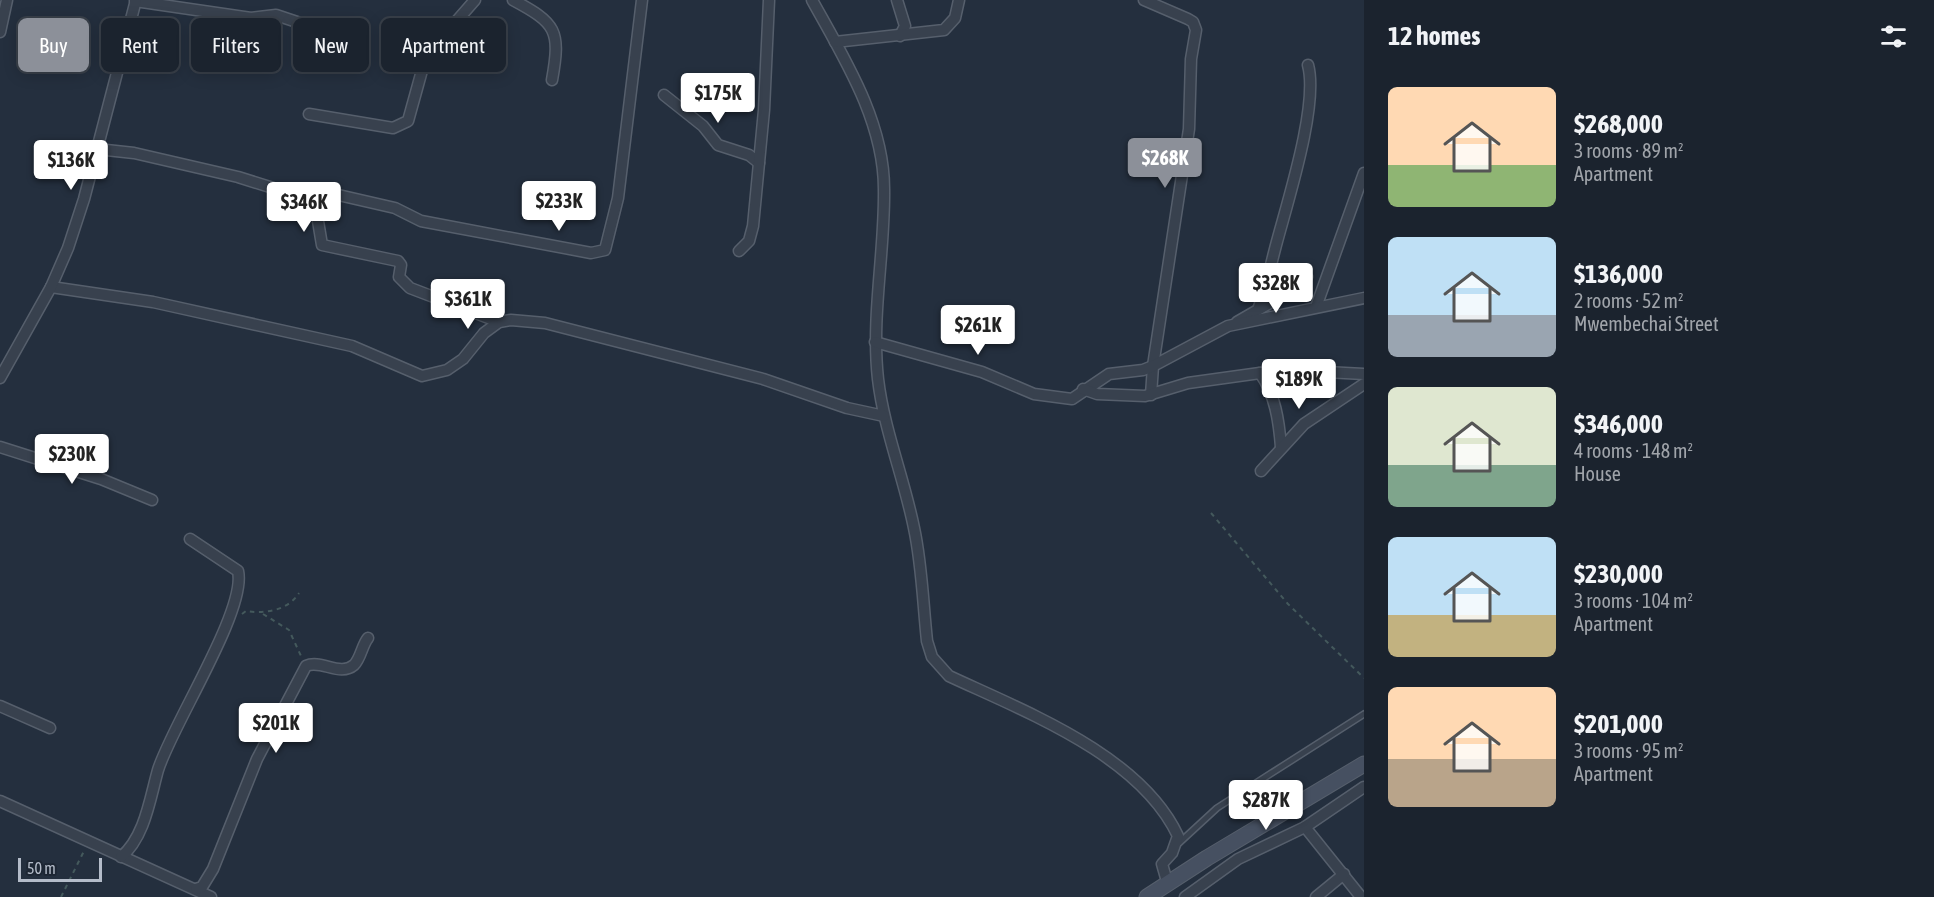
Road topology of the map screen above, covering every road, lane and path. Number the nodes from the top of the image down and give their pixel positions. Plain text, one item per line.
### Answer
1 (7, 0) edge
2 (475, 0) edge
3 (513, 0) edge
4 (642, 0) edge
5 (769, 0) edge
6 (812, 0) edge
7 (897, 0) edge
8 (959, 0) edge
9 (1144, 0) edge
10 (135, 1) edge
11 (293, 21) edge
12 (0, 32) edge
13 (900, 36) junction
14 (835, 42) junction
15 (1308, 65) dead end
16 (552, 80) dead end
17 (664, 95) dead end
18 (309, 114) dead end
19 (97, 149) junction
20 (759, 163) junction
21 (1364, 173) edge
22 (291, 193) junction
23 (739, 251) dead end
24 (1306, 277) dead end
25 (51, 286) junction
26 (1364, 298) edge
27 (1259, 307) junction
28 (1317, 307) junction
29 (499, 322) junction
30 (1228, 326) junction
31 (875, 342) junction
32 (1153, 366) junction
33 (1260, 373) junction
34 (1364, 374) edge
35 (0, 378) edge
36 (1364, 384) edge
37 (1083, 389) junction
38 (1151, 395) junction
39 (884, 416) junction
40 (0, 447) edge
41 (1281, 447) junction
42 (1260, 471) dead end
43 (152, 500) dead end
44 (1211, 513) dead end
45 (190, 539) dead end
46 (299, 593) dead end
47 (262, 614) junction
48 (227, 623) junction
49 (368, 638) dead end
50 (306, 666) junction
51 (1364, 678) edge
52 (0, 706) edge
53 (1364, 714) edge
54 (50, 728) dead end
55 (1364, 764) edge
56 (1364, 787) edge
57 (0, 801) edge
58 (1305, 827) junction
59 (89, 841) junction
60 (1175, 846) junction
61 (121, 857) junction
62 (1344, 874) junction
63 (1171, 882) junction
64 (196, 889) junction
65 (61, 897) edge
66 (211, 897) edge
67 (1147, 897) edge
68 (1185, 897) edge
69 (1316, 897) edge
70 (1361, 897) edge

1 - 12 street
2 - 18 street
3 - 16 street
4 - 22 street
5 - 20 street
6 - 14 street
7 - 13 street
8 - 13 street
9 - 32 street
10 - 11 street
10 - 19 street
13 - 14 street
14 - 31 street
15 - 27 street
17 - 20 street
19 - 22 street
19 - 25 street
20 - 23 street
21 - 28 street
22 - 29 street
24 - 27 street
25 - 29 street
25 - 35 street
26 - 28 street
27 - 30 street
28 - 30 street
29 - 39 street
30 - 32 street
31 - 37 street
31 - 39 street
32 - 37 street
32 - 38 street
33 - 34 street
33 - 38 street
33 - 41 street
36 - 41 street
37 - 38 street
39 - 60 street
40 - 43 street
41 - 42 street
44 - 51 path
45 - 48 street
46 - 47 path
47 - 48 path
47 - 50 path
48 - 61 street
49 - 50 street
50 - 64 street
52 - 54 street
53 - 60 lane
55 - 63 street
56 - 58 street
57 - 59 street
58 - 62 street
58 - 68 street
59 - 61 street
59 - 65 path
60 - 63 street
61 - 64 street
62 - 69 street
62 - 70 street
63 - 67 street
64 - 66 street

